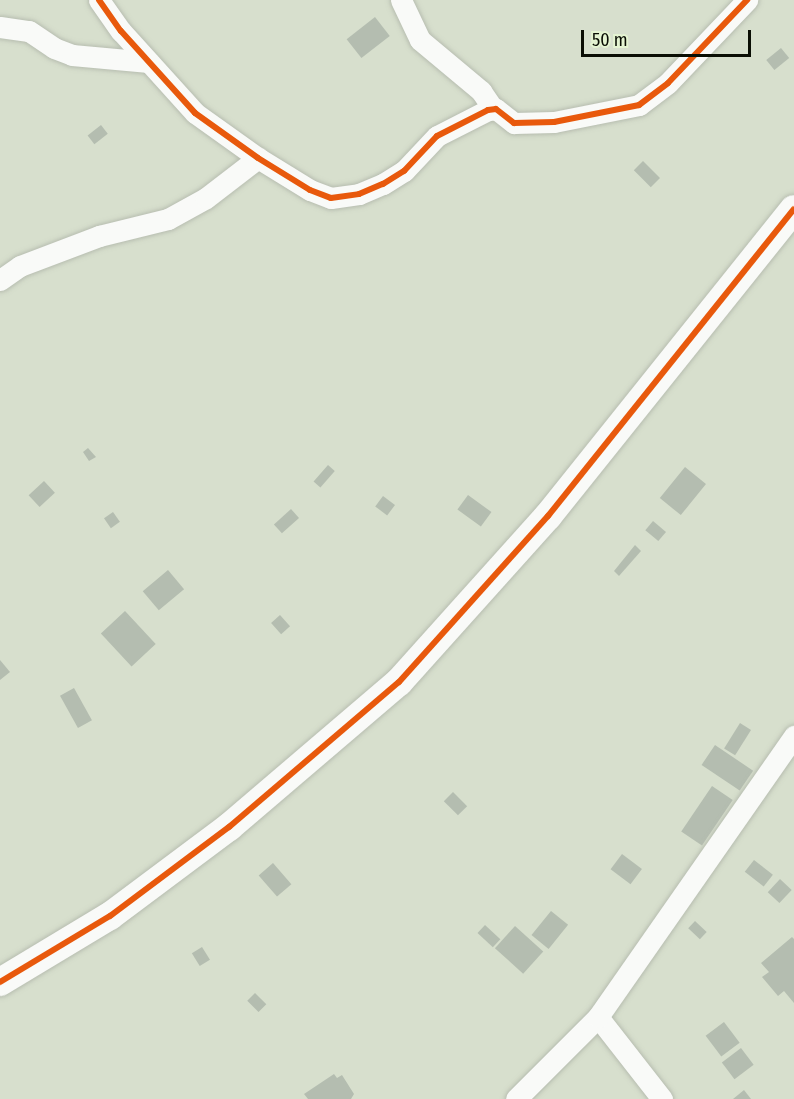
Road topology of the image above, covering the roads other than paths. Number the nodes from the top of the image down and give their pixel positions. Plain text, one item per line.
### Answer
1 (99, 0) edge
2 (401, 0) edge
3 (747, 0) edge
4 (0, 27) edge
5 (149, 62) junction
6 (493, 109) junction
7 (258, 158) junction
8 (794, 209) edge
9 (0, 280) edge
10 (794, 736) edge
11 (0, 982) edge
12 (598, 1017) junction
13 (516, 1099) edge
14 (662, 1099) edge

1 - 5 street
2 - 6 street
3 - 6 street
4 - 5 street
5 - 7 street
6 - 7 street
7 - 9 street
8 - 11 street
10 - 12 street
12 - 13 street
12 - 14 street

